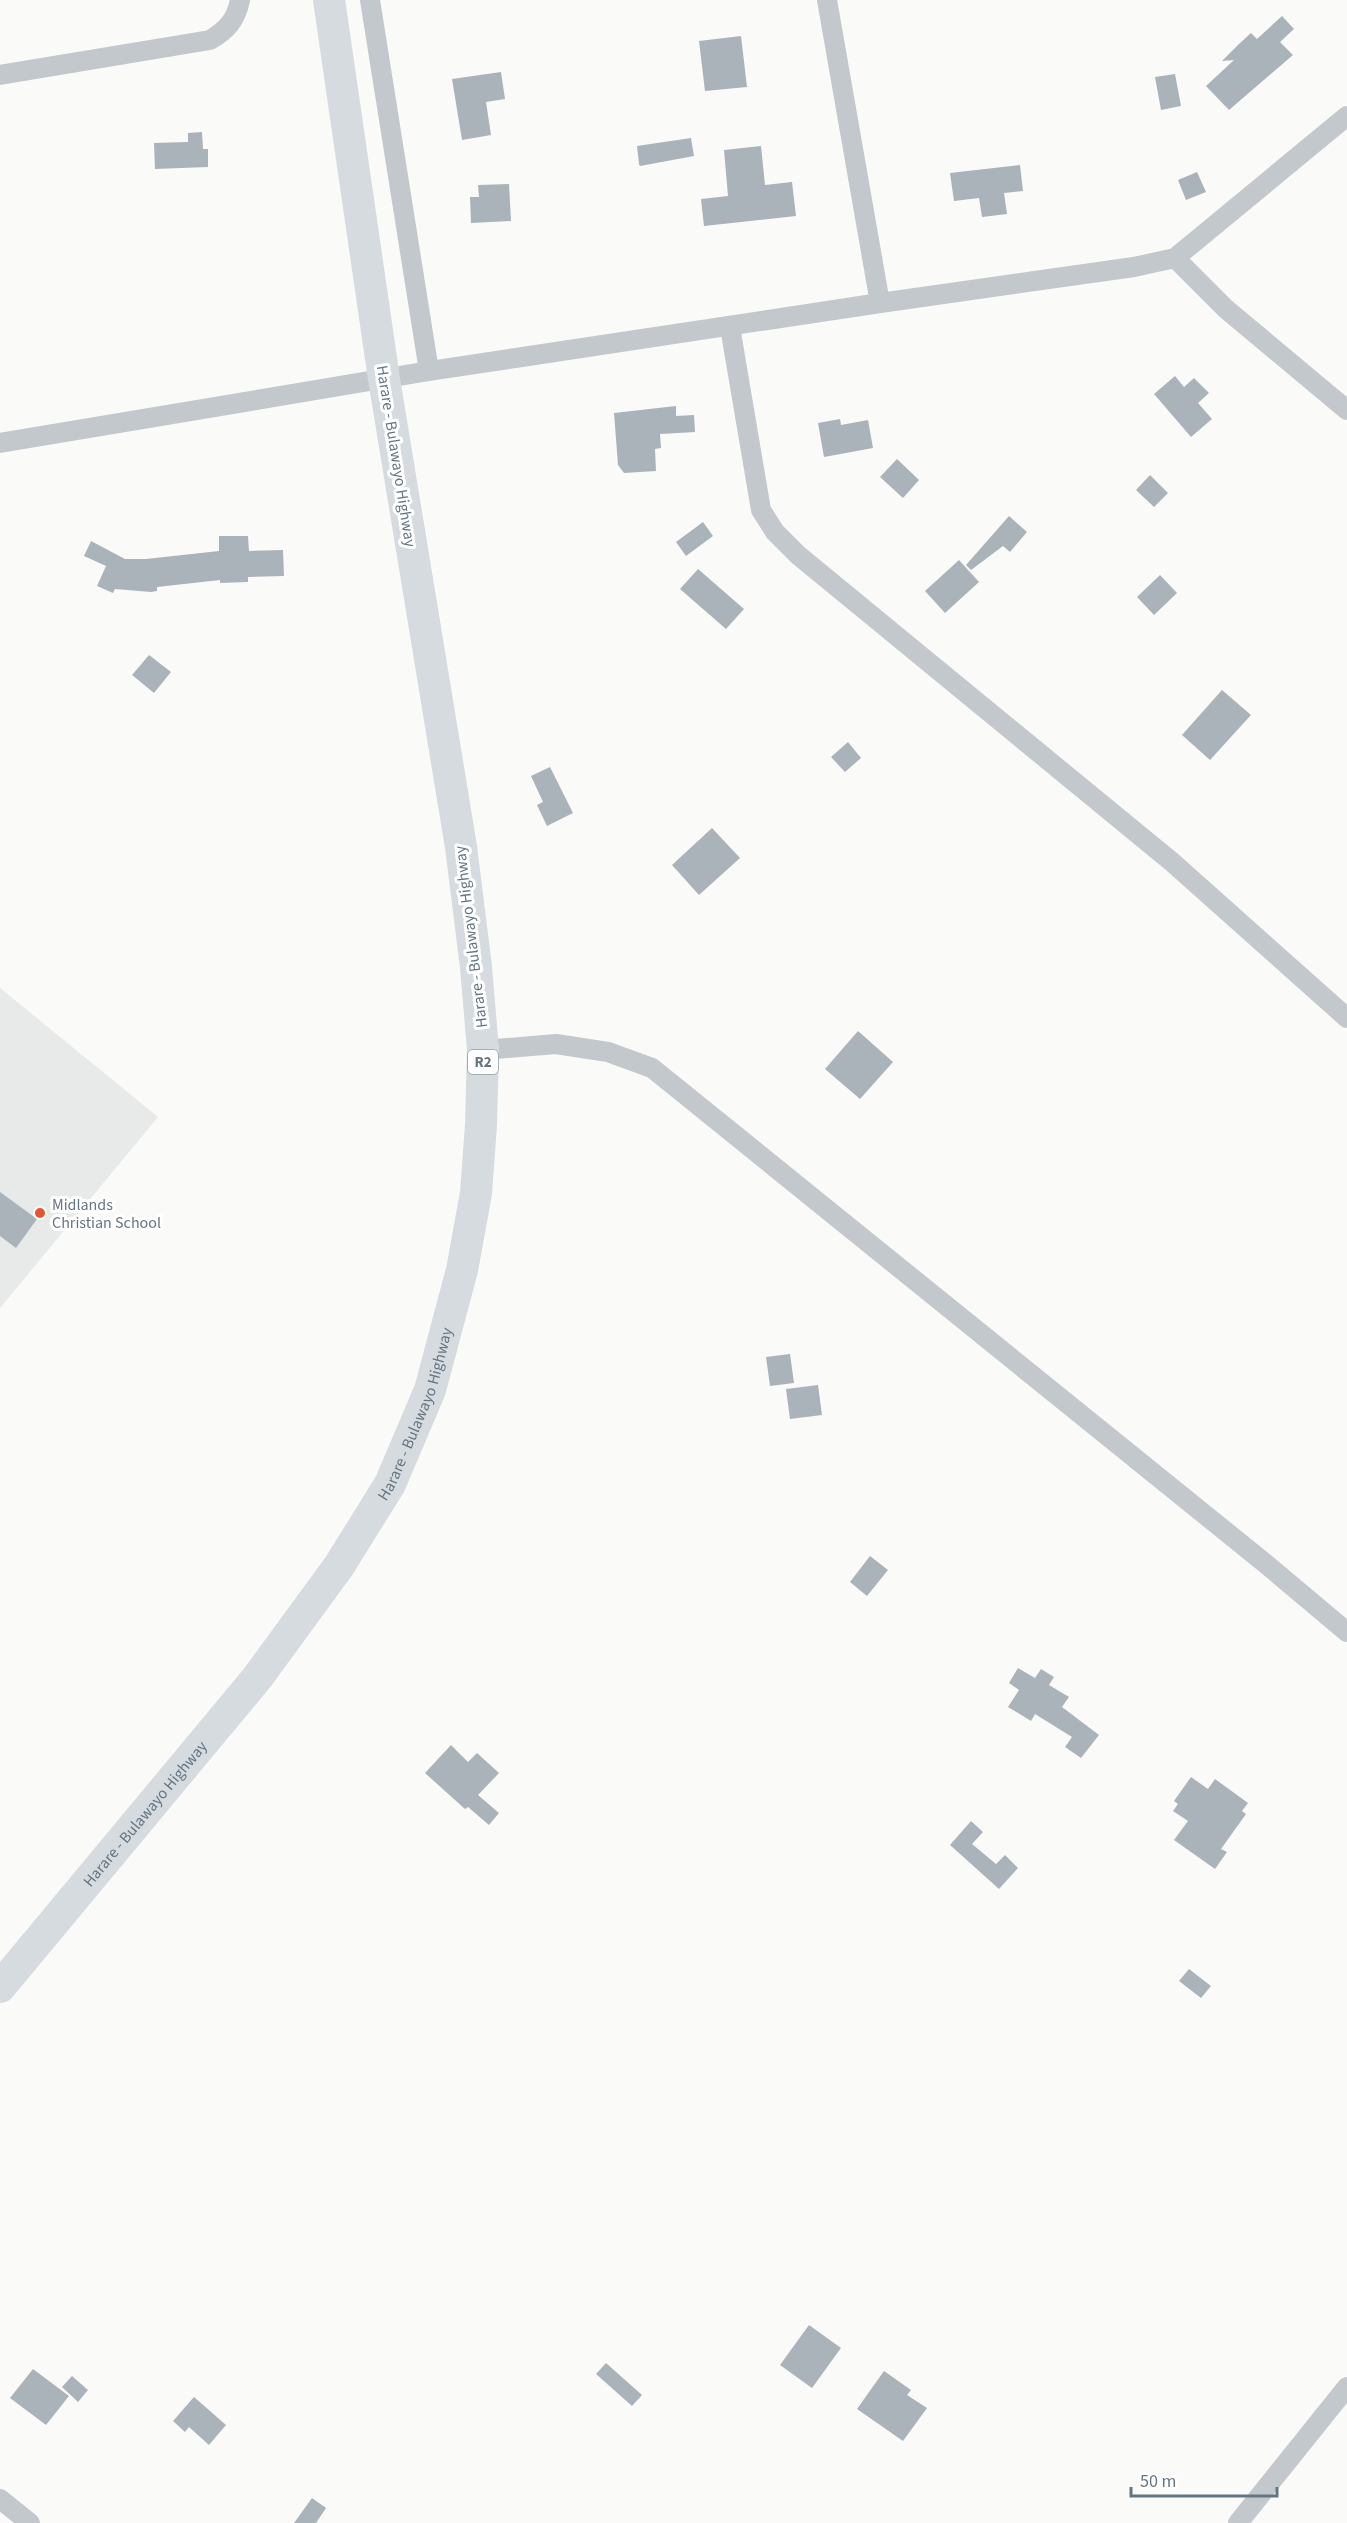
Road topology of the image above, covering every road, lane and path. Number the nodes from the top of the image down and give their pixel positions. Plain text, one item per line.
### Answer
1 (240, 0) edge
2 (330, 0) edge
3 (370, 0) edge
4 (827, 0) edge
5 (0, 75) edge
6 (1347, 116) edge
7 (1174, 258) junction
8 (880, 303) junction
9 (730, 327) junction
10 (429, 371) junction
11 (384, 380) junction
12 (1347, 410) edge
13 (0, 443) edge
14 (1347, 1018) edge
15 (483, 1050) junction
16 (1347, 1632) edge
17 (0, 1987) edge
18 (1347, 2387) edge
19 (0, 2499) edge
20 (30, 2523) edge
21 (1238, 2523) edge

1 - 5 street
2 - 11 highway, Harare - Bulawayo Highway / R2
3 - 10 street
4 - 8 street
6 - 7 street
7 - 8 street
7 - 12 street
8 - 9 street
9 - 10 street
9 - 14 street
10 - 11 street
11 - 13 street
11 - 15 highway, Harare - Bulawayo Highway / R2
15 - 16 street
15 - 17 highway, Harare - Bulawayo Highway / R2
18 - 21 street
19 - 20 street

